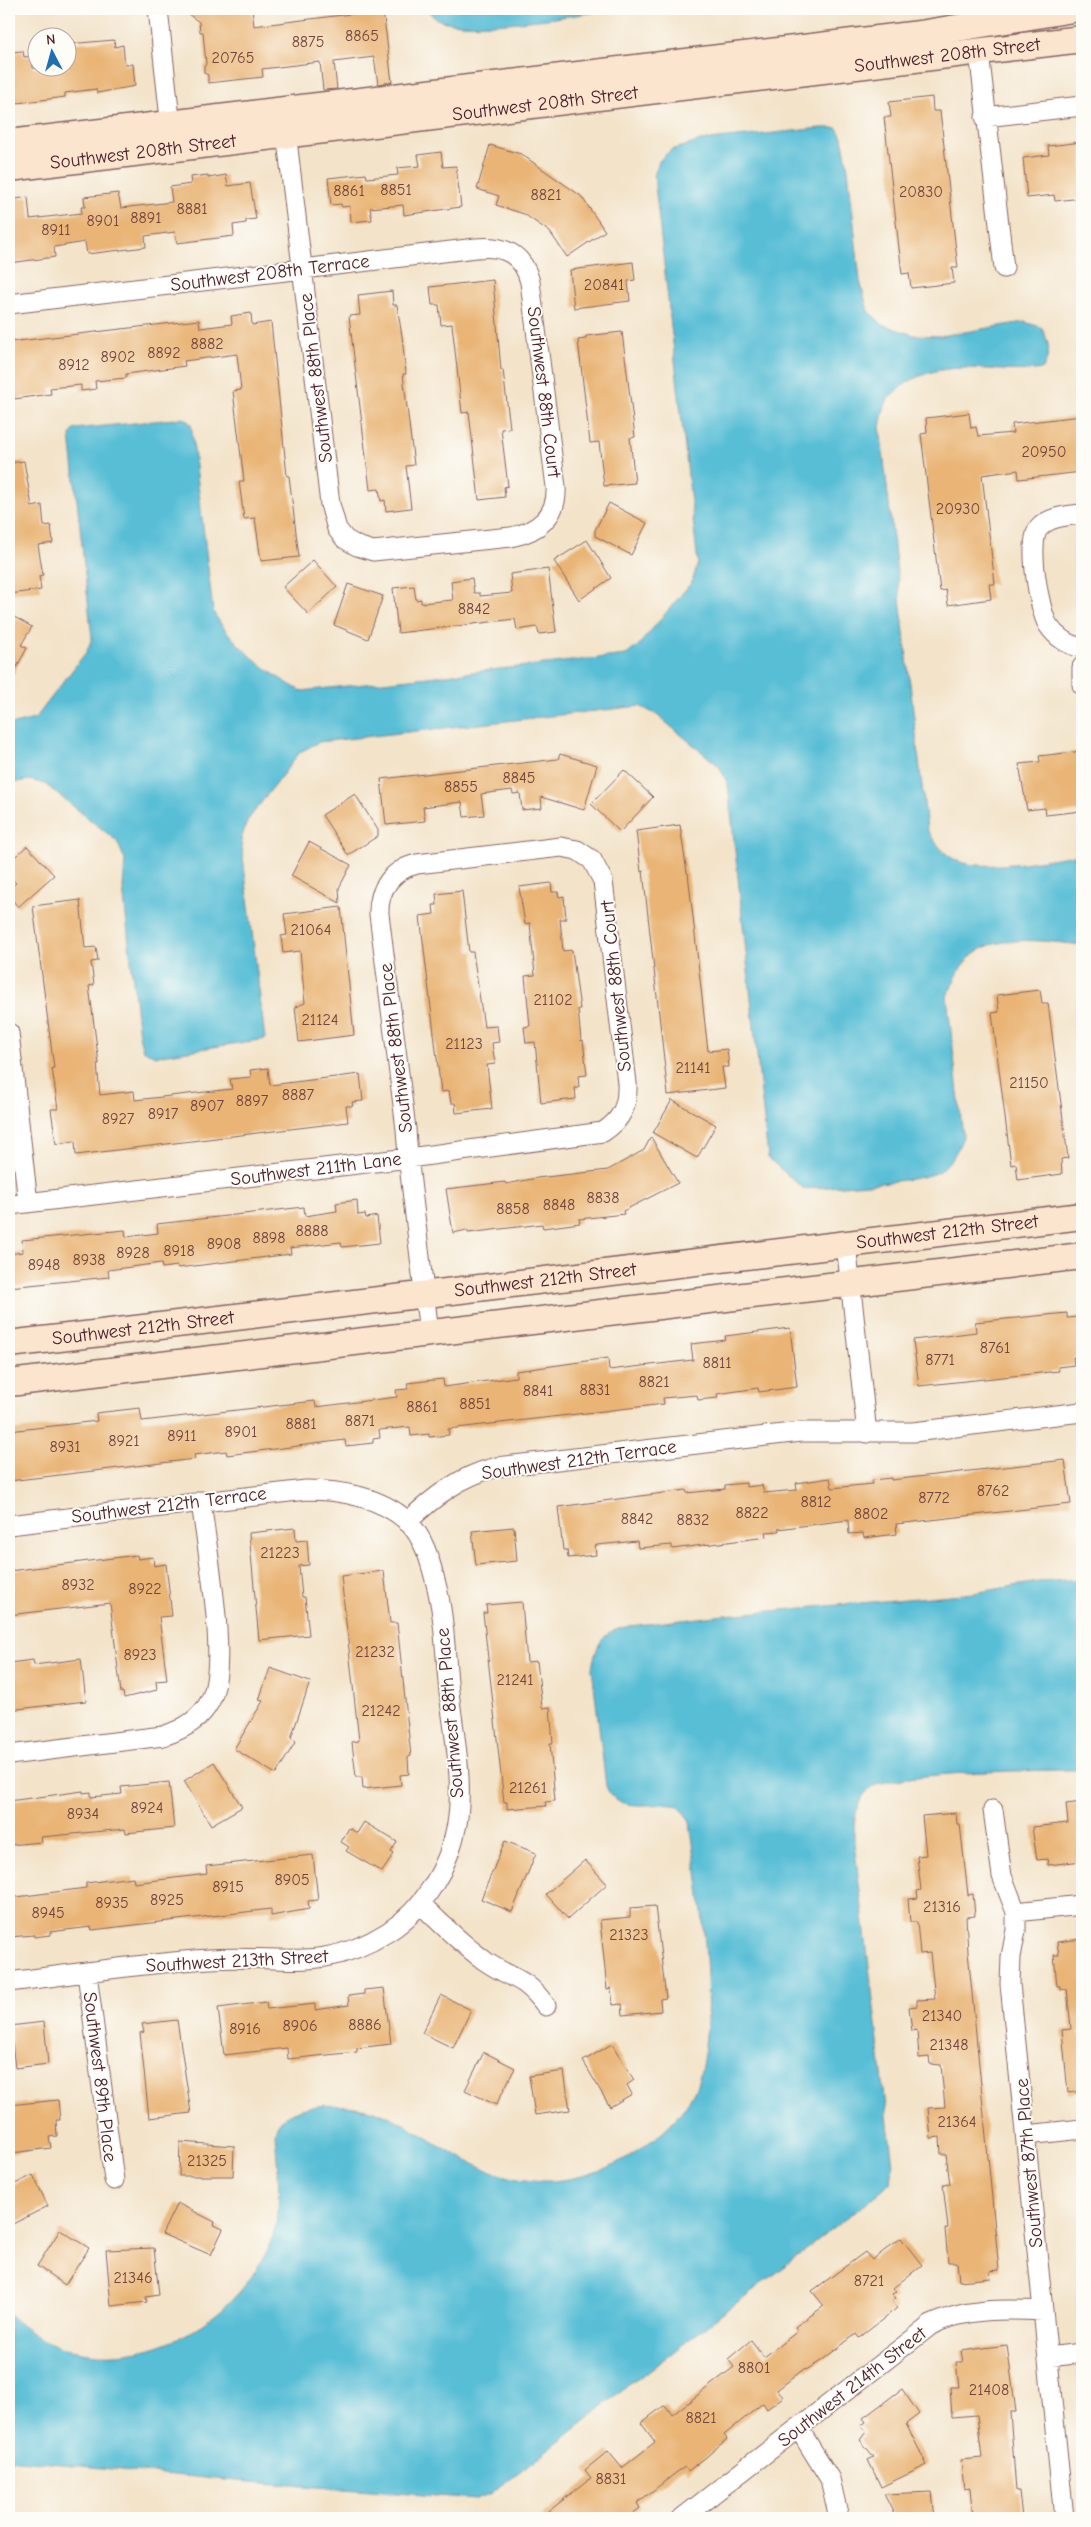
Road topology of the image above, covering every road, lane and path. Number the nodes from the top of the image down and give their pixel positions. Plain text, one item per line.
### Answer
1 (158, 9) edge
2 (1073, 9) edge
3 (1082, 39) edge
4 (979, 52) junction
5 (1082, 106) edge
6 (283, 110) junction
7 (985, 117) junction
8 (286, 135) junction
9 (172, 136) junction
10 (9, 143) edge
11 (9, 168) edge
12 (524, 266) joint
13 (1004, 268) dead end
14 (303, 270) junction
15 (9, 304) edge
16 (1082, 514) edge
17 (357, 546) joint
18 (1082, 648) edge
19 (1082, 667) edge
20 (1082, 685) edge
21 (387, 884) joint
22 (9, 1033) edge
23 (618, 1119) joint
24 (409, 1158) junction
25 (28, 1203) junction
26 (9, 1205) edge
27 (1082, 1216) edge
28 (846, 1244) junction
29 (1082, 1256) edge
30 (850, 1283) junction
31 (425, 1295) junction
32 (429, 1333) junction
33 (9, 1344) edge
34 (9, 1383) edge
35 (1082, 1412) edge
36 (867, 1433) junction
37 (201, 1501) junction
38 (408, 1522) junction
39 (9, 1525) edge
40 (9, 1755) edge
41 (993, 1810) dead end
42 (421, 1904) junction
43 (1082, 1905) edge
44 (1016, 1912) junction
45 (87, 1973) junction
46 (9, 1982) edge
47 (546, 2006) dead end
48 (1082, 2129) edge
49 (1027, 2135) junction
50 (114, 2180) dead end
51 (1043, 2311) junction
52 (1082, 2353) edge
53 (1048, 2356) junction
54 (799, 2430) junction
55 (682, 2518) edge
56 (839, 2518) edge
57 (1064, 2518) edge

1 - 9 street
2 - 6 street, Southwest 208th Street
3 - 4 street, Southwest 208th Street
4 - 7 street
4 - 8 street, Southwest 208th Street
5 - 7 street
6 - 8 street, Southwest 88th Place
6 - 9 street, Southwest 208th Street
7 - 13 street
8 - 9 street, Southwest 208th Street
8 - 14 street, Southwest 88th Place
9 - 10 street, Southwest 208th Street
9 - 11 street, Southwest 208th Street
12 - 14 street, Southwest 208th Terrace
12 - 17 street, Southwest 88th Court
14 - 15 street, Southwest 208th Terrace
14 - 17 street, Southwest 88th Place
16 - 18 street
19 - 20 street
21 - 23 street, Southwest 88th Court
21 - 24 street, Southwest 88th Place
22 - 25 street
23 - 24 street, Southwest 211th Lane
24 - 25 street, Southwest 211th Lane
24 - 31 street, Southwest 88th Place
25 - 26 street, Southwest 211th Lane
27 - 28 street, Southwest 212th Street
28 - 30 street
28 - 31 street, Southwest 212th Street
29 - 30 street, Southwest 212th Street
30 - 32 street, Southwest 212th Street
30 - 36 street
31 - 32 street, Southwest 88th Place
31 - 33 street, Southwest 212th Street
32 - 34 street, Southwest 212th Street
35 - 36 street, Southwest 212th Terrace
36 - 38 street, Southwest 212th Terrace
37 - 38 street, Southwest 212th Terrace
37 - 39 street, Southwest 212th Terrace
37 - 40 street
38 - 42 street, Southwest 88th Place
41 - 44 street, Southwest 87th Place
42 - 45 street, Southwest 213th Street
42 - 47 street
43 - 44 street
44 - 49 street, Southwest 87th Place
45 - 46 street, Southwest 213th Street
45 - 50 street, Southwest 89th Place
48 - 49 street
49 - 51 street, Southwest 87th Place
51 - 53 street, Southwest 87th Place
51 - 54 street, Southwest 214th Street
52 - 53 street
53 - 57 street, Southwest 87th Place
54 - 55 street, Southwest 214th Street
54 - 56 street

